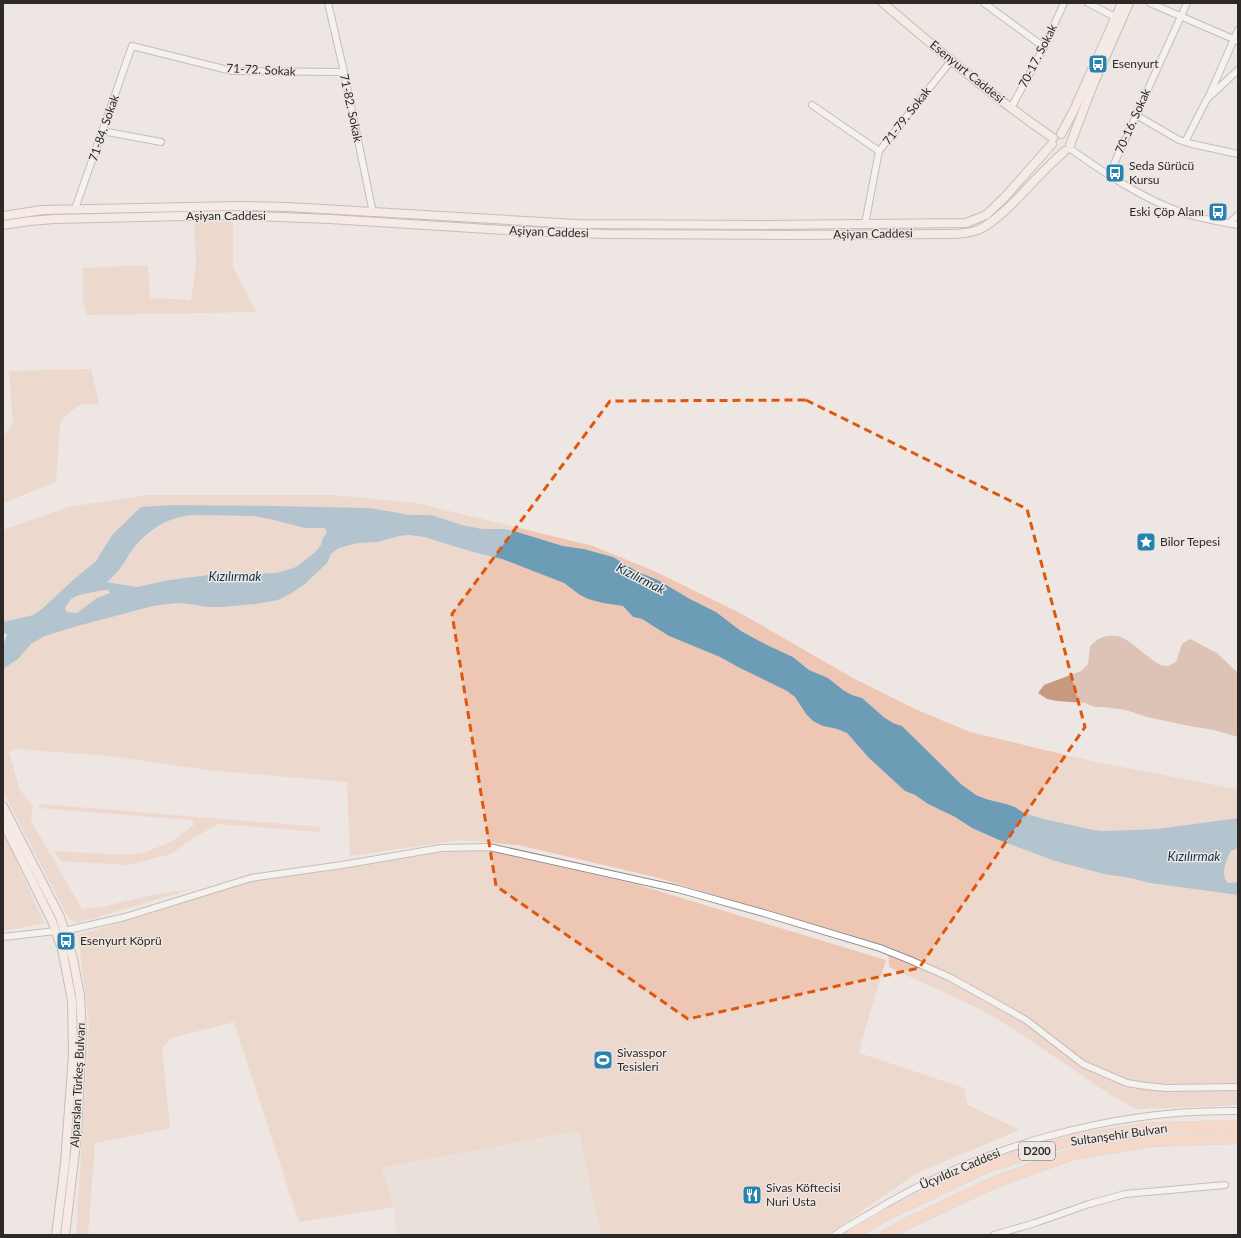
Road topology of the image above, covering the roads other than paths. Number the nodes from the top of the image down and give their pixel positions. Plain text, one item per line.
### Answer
1 (328, 3) edge
2 (883, 3) edge
3 (984, 3) edge
4 (1064, 3) edge
5 (1088, 3) edge
6 (1122, 3) edge
7 (1129, 3) edge
8 (1150, 3) edge
9 (1187, 3) edge
10 (1180, 16) junction
11 (1115, 17) junction
12 (1238, 30) edge
13 (1236, 40) edge
14 (132, 46) joint
15 (1044, 47) junction
16 (951, 61) junction
17 (1238, 70) edge
18 (344, 72) junction
19 (1207, 99) junction
20 (812, 105) dead end
21 (1011, 108) junction
22 (1136, 115) junction
23 (102, 131) junction
24 (1062, 134) junction
25 (1053, 141) junction
26 (161, 142) dead end
27 (1185, 142) junction
28 (1068, 148) junction
29 (1238, 148) edge
30 (879, 151) junction
31 (1235, 154) edge
32 (1109, 175) junction
33 (75, 209) junction
34 (373, 213) junction
35 (1238, 215) edge
36 (3, 216) edge
37 (1229, 223) junction
38 (865, 224) junction
39 (1238, 225) edge
40 (3, 226) edge
41 (3, 806) edge
42 (3, 822) edge
43 (60, 931) junction
44 (3, 937) edge
45 (1238, 1087) edge
46 (1238, 1112) edge
47 (1238, 1126) edge
48 (1238, 1138) edge
49 (1226, 1185) dead end
50 (56, 1235) edge
51 (65, 1235) edge
52 (835, 1235) edge
53 (852, 1235) edge
54 (887, 1235) edge
55 (994, 1235) edge

1 - 18 street, 71-82. Sokak
2 - 16 street, Esenyurt Caddesi
3 - 15 street
4 - 15 street, 70-17. Sokak
5 - 11 street
6 - 11 street
7 - 28 street
8 - 10 street
9 - 10 street, 70-16. Sokak
10 - 13 street
10 - 22 street, 70-16. Sokak
11 - 24 street
12 - 13 street
13 - 19 street
14 - 18 street, 71-72. Sokak
14 - 23 street, 71-84. Sokak
15 - 21 street, 70-17. Sokak
16 - 21 street, Esenyurt Caddesi
16 - 30 street, 71-79. Sokak
17 - 19 street
18 - 34 street, 71-82. Sokak
19 - 27 street
20 - 30 street
21 - 25 street, Esenyurt Caddesi
22 - 27 street
22 - 32 street, 70-16. Sokak
23 - 26 street
23 - 33 street, 71-84. Sokak
24 - 25 street
24 - 28 street
25 - 28 street
25 - 38 street, Aşiyan Caddesi
27 - 31 street
28 - 32 street
28 - 40 street, Aşiyan Caddesi
29 - 31 street
30 - 38 street, 71-79. Sokak
32 - 37 street
33 - 34 street, Aşiyan Caddesi
33 - 36 street, Aşiyan Caddesi
34 - 38 street, Aşiyan Caddesi
35 - 37 street
37 - 39 street
41 - 43 street, Alparslan Türkeş Bulvarı
42 - 43 street, Alparslan Türkeş Bulvarı
43 - 44 street
43 - 45 street
43 - 50 street, Alparslan Türkeş Bulvarı
43 - 51 street, Alparslan Türkeş Bulvarı
46 - 52 street, Üçyıldız Caddesi
47 - 53 highway, Sultanşehir Bulvarı / D200
48 - 54 highway, Sultanşehir Bulvarı / D200
49 - 55 street

